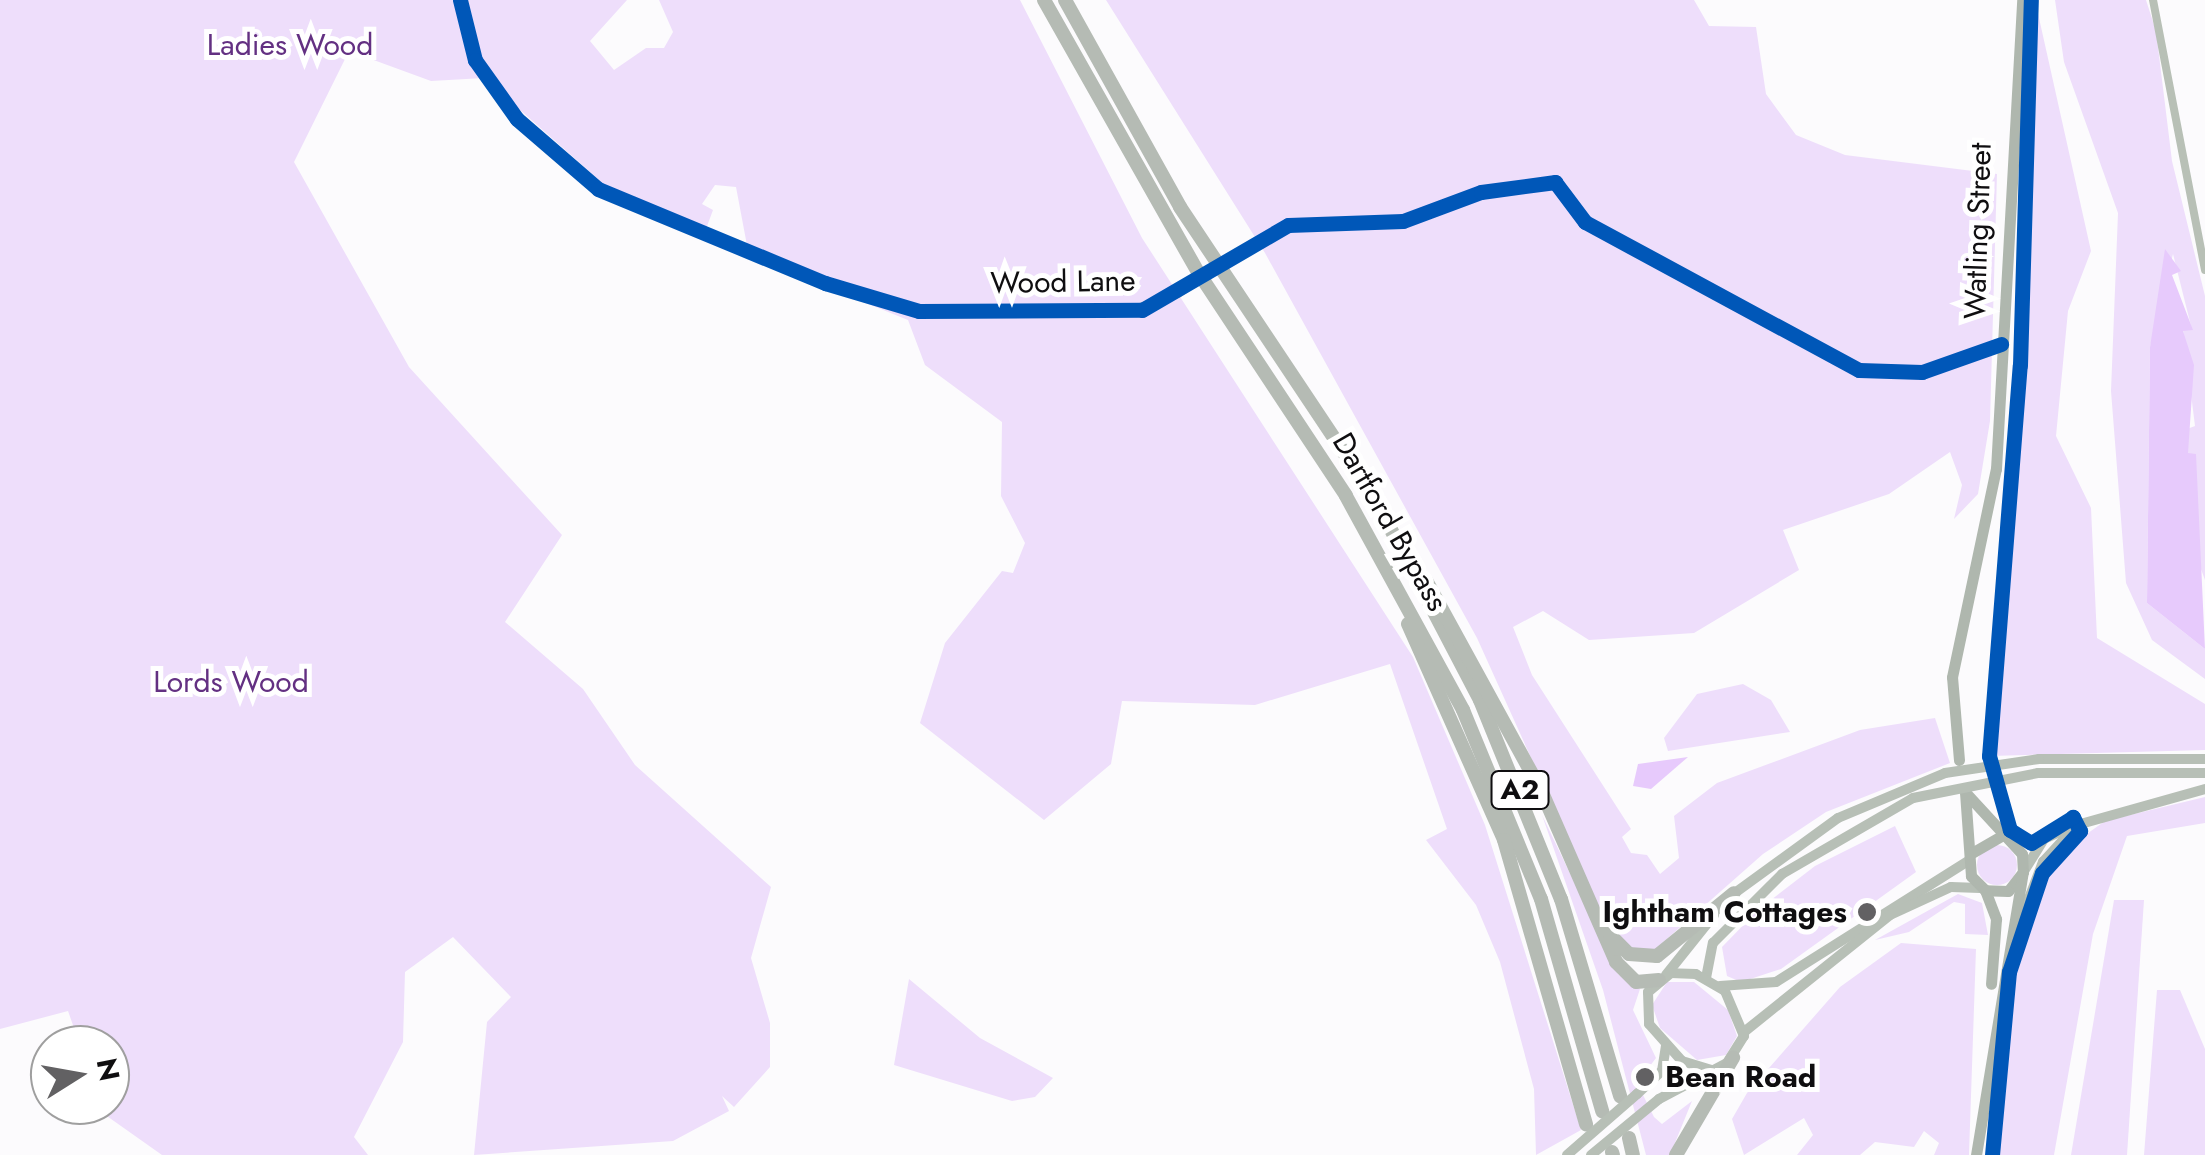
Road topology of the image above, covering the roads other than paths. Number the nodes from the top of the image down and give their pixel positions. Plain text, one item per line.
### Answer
1 (460, 0) edge
2 (1044, 0) edge
3 (1065, 0) edge
4 (2022, 0) edge
5 (2153, 0) edge
6 (2205, 270) edge
7 (2001, 344) junction
8 (1376, 502) junction
9 (1398, 584) junction
10 (2205, 759) edge
11 (1959, 760) dead end
12 (2205, 773) edge
13 (2205, 789) edge
14 (1910, 792) junction
15 (2077, 825) junction
16 (2001, 836) junction
17 (1969, 858) junction
18 (2024, 872) junction
19 (1983, 889) junction
20 (1734, 893) junction
21 (1602, 927) junction
22 (1662, 978) junction
23 (1706, 978) junction
24 (1744, 1032) junction
25 (1666, 1045) junction
26 (1733, 1058) junction
27 (1986, 1064) junction
28 (1711, 1070) junction
29 (1620, 1096) dead end
30 (1602, 1111) dead end
31 (1586, 1124) dead end
32 (1629, 1138) dead end
33 (1567, 1155) edge
34 (1591, 1155) edge
35 (1633, 1155) edge
36 (1676, 1155) edge
37 (1976, 1155) edge

1 - 7 street, Wood Lane, bridge
2 - 9 highway, Dartford Bypass / A2
3 - 8 highway, Dartford Bypass / A2
4 - 7 main road, Watling Street
5 - 6 street
7 - 11 main road, Watling Street
8 - 21 highway
8 - 29 highway, Dartford Bypass / A2
9 - 30 highway, Dartford Bypass / A2
9 - 31 highway, A2
10 - 14 main road, bridge
12 - 14 main road, bridge
13 - 15 main road
14 - 20 main road
14 - 23 main road
15 - 18 main road
15 - 27 main road
16 - 17 main road
16 - 17 main road
16 - 18 main road
17 - 19 main road
17 - 23 main road
18 - 19 main road
18 - 27 main road
19 - 24 main road
19 - 27 main road
20 - 21 highway
20 - 22 main road
21 - 22 highway
22 - 23 main road
22 - 25 main road
23 - 24 main road
24 - 26 main road
25 - 28 main road
25 - 33 main road, bridge
26 - 28 main road
26 - 36 highway
27 - 37 main road
28 - 34 main road, bridge
32 - 35 highway

